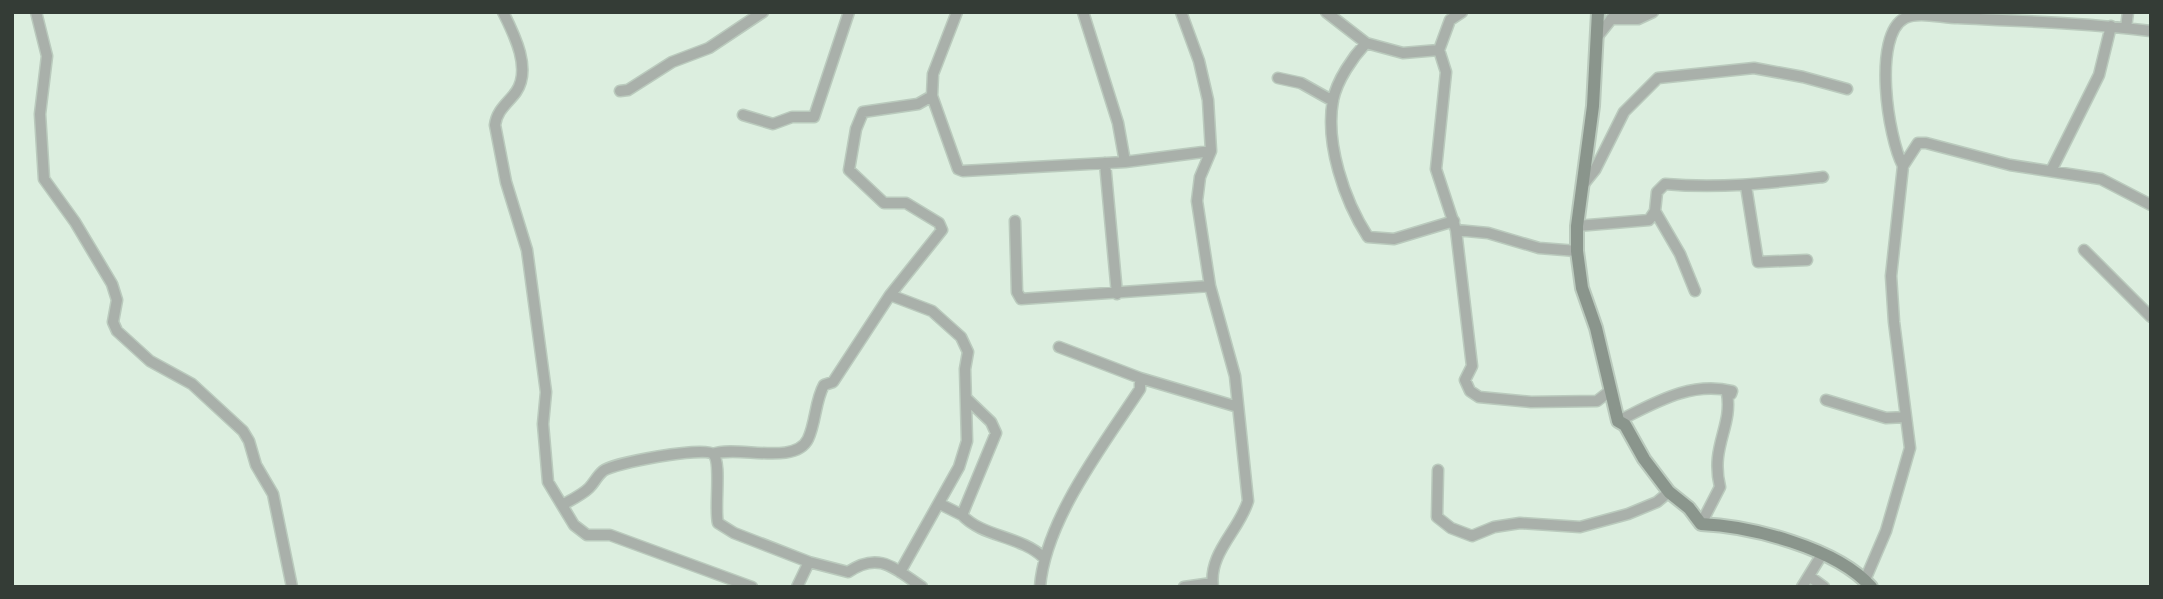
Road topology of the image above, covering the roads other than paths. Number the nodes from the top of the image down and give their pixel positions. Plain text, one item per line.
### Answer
1 (36, 12) edge
2 (503, 12) edge
3 (763, 12) edge
4 (849, 12) edge
5 (957, 12) edge
6 (1083, 12) edge
7 (1181, 12) edge
8 (1326, 12) edge
9 (1462, 12) edge
10 (1653, 12) edge
11 (2128, 12) edge
12 (2032, 16) edge
13 (1604, 19) edge
14 (2111, 26) junction
15 (2126, 28) junction
16 (2151, 31) edge
17 (1366, 43) junction
18 (1439, 50) junction
19 (1278, 78) dead end
20 (1847, 89) dead end
21 (620, 90) dead end
22 (932, 96) junction
23 (1332, 101) junction
24 (743, 115) dead end
25 (1211, 152) junction
26 (1125, 162) junction
27 (1105, 163) junction
28 (1902, 166) junction
29 (2051, 170) junction
30 (1823, 177) dead end
31 (1583, 186) junction
32 (1746, 186) junction
33 (2151, 190) edge
34 (2148, 203) edge
35 (1655, 211) junction
36 (1015, 221) dead end
37 (1455, 226) junction
38 (1577, 226) junction
39 (2084, 250) dead end
40 (1577, 251) junction
41 (1807, 260) dead end
42 (1210, 286) junction
43 (1695, 291) dead end
44 (1117, 294) junction
45 (890, 295) junction
46 (2151, 317) edge
47 (1059, 347) dead end
48 (1140, 378) junction
49 (1611, 390) junction
50 (966, 398) junction
51 (1826, 400) dead end
52 (1238, 407) junction
53 (1906, 416) junction
54 (1618, 421) junction
55 (713, 454) junction
56 (1438, 470) dead end
57 (1669, 492) junction
58 (940, 504) junction
59 (562, 505) junction
60 (962, 515) junction
61 (1701, 524) junction
62 (1821, 556) junction
63 (1044, 558) junction
64 (809, 562) junction
65 (900, 572) junction
66 (1809, 576) junction
67 (1868, 584) edge
68 (1213, 585) edge
69 (292, 587) edge
70 (752, 587) edge
71 (797, 587) edge
72 (922, 587) edge
73 (1040, 587) edge
74 (1184, 587) edge
75 (1802, 587) edge
76 (1824, 587) edge

1 - 69 street
2 - 59 street
3 - 21 street
4 - 24 street
5 - 22 street
6 - 26 street
7 - 25 street
8 - 17 street
9 - 18 street
10 - 13 street
11 - 15 street
12 - 14 street
12 - 28 street
13 - 31 main road
14 - 15 street
14 - 29 street
15 - 16 street
17 - 18 street
17 - 23 street
18 - 37 street
19 - 23 street
20 - 31 street
22 - 27 street
22 - 45 street
23 - 37 street
25 - 26 street
25 - 42 street
26 - 27 street
27 - 44 street
28 - 29 street
28 - 53 street
29 - 34 street
30 - 32 street
31 - 38 main road
32 - 35 street
32 - 41 street
33 - 34 street
35 - 38 street
35 - 43 street
36 - 44 street
37 - 40 street
37 - 49 street
38 - 40 main road
39 - 46 street
40 - 49 main road
42 - 44 street
42 - 52 street
45 - 50 street
45 - 55 street
47 - 48 street
48 - 52 street
48 - 63 street
49 - 54 main road
50 - 58 street
50 - 60 street
51 - 53 street
52 - 68 street
53 - 67 street
54 - 57 main road
54 - 61 street
55 - 59 street
55 - 64 street
56 - 57 street
57 - 61 main road
58 - 60 street
58 - 65 street
59 - 70 street
60 - 63 street
61 - 62 main road
62 - 66 street
62 - 67 main road
63 - 73 street
64 - 65 street
64 - 71 street
65 - 72 street
66 - 75 street
66 - 76 street
68 - 74 street

